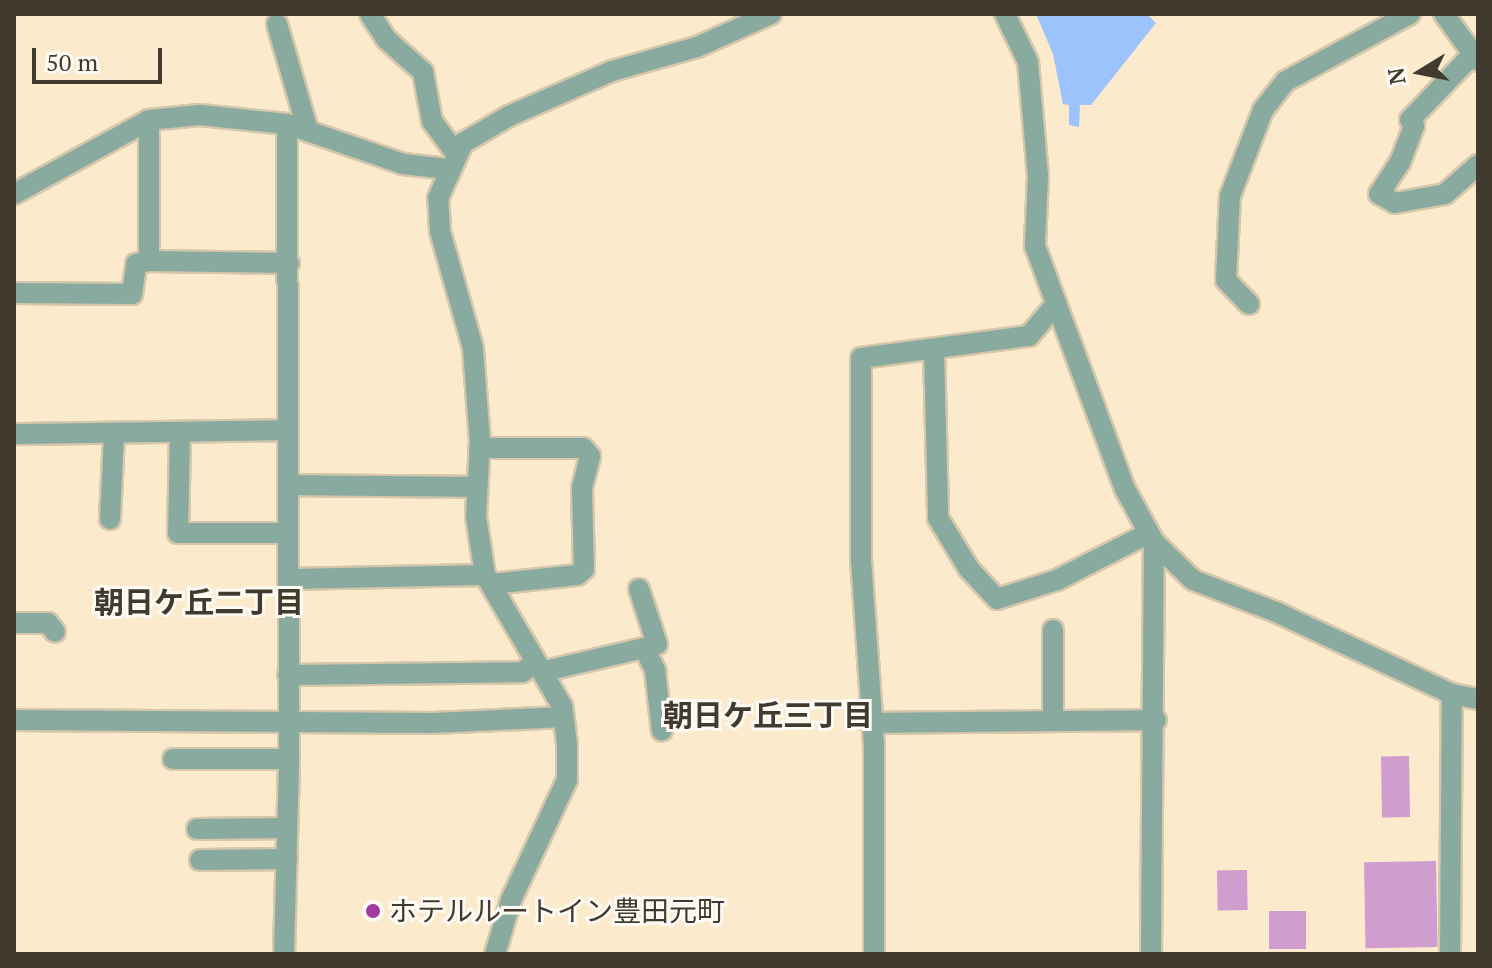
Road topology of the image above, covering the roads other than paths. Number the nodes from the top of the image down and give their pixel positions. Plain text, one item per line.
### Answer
1 (370, 14) edge
2 (771, 14) edge
3 (1005, 14) edge
4 (1410, 14) edge
5 (1444, 14) edge
6 (277, 24) dead end
7 (1475, 57) edge
8 (149, 120) junction
9 (287, 124) junction
10 (308, 131) junction
11 (452, 162) junction
12 (1478, 165) edge
13 (14, 194) edge
14 (149, 261) junction
15 (289, 263) junction
16 (14, 293) edge
17 (1056, 304) junction
18 (1249, 304) dead end
19 (934, 349) junction
20 (288, 430) junction
21 (180, 433) junction
22 (14, 434) edge
23 (114, 434) junction
24 (479, 448) junction
25 (288, 485) junction
26 (477, 487) junction
27 (110, 519) dead end
28 (288, 533) junction
29 (1152, 538) junction
30 (288, 579) junction
31 (488, 580) junction
32 (639, 589) dead end
33 (14, 623) edge
34 (1053, 630) dead end
35 (55, 632) dead end
36 (657, 644) junction
37 (540, 667) junction
38 (288, 675) junction
39 (1452, 694) junction
40 (1478, 699) edge
41 (563, 717) junction
42 (14, 720) edge
43 (1156, 720) junction
44 (1053, 721) junction
45 (288, 723) junction
46 (870, 723) junction
47 (662, 731) dead end
48 (173, 759) dead end
49 (289, 759) junction
50 (287, 828) junction
51 (197, 829) dead end
52 (287, 859) junction
53 (200, 860) dead end
54 (284, 954) edge
55 (495, 954) edge
56 (874, 954) edge
57 (1151, 954) edge
58 (1450, 954) edge

1 - 11 street
2 - 11 street
3 - 17 street
4 - 18 street
5 - 7 street
6 - 10 street
7 - 12 street
8 - 9 street
8 - 13 street
8 - 14 street
9 - 10 street
9 - 15 street
10 - 11 street
11 - 24 street
14 - 15 street
14 - 16 street
15 - 20 street
17 - 19 street
17 - 29 street
19 - 29 street
19 - 46 street
20 - 21 street
20 - 25 street
21 - 23 street
21 - 28 street
22 - 23 street
23 - 27 street
24 - 26 street
24 - 31 street
25 - 26 street
25 - 28 street
26 - 31 street
28 - 30 street
29 - 39 street
29 - 43 street
30 - 31 street
30 - 38 street
31 - 37 street
32 - 36 street
33 - 35 street
34 - 44 street
36 - 37 street
36 - 47 street
37 - 38 street
37 - 41 street
38 - 45 street
39 - 40 street
39 - 58 street
41 - 45 street
41 - 55 street
42 - 45 street
43 - 44 street
43 - 57 street
44 - 46 street
45 - 49 street
46 - 56 street
48 - 49 street
49 - 50 street
50 - 51 street
50 - 52 street
52 - 53 street
52 - 54 street

